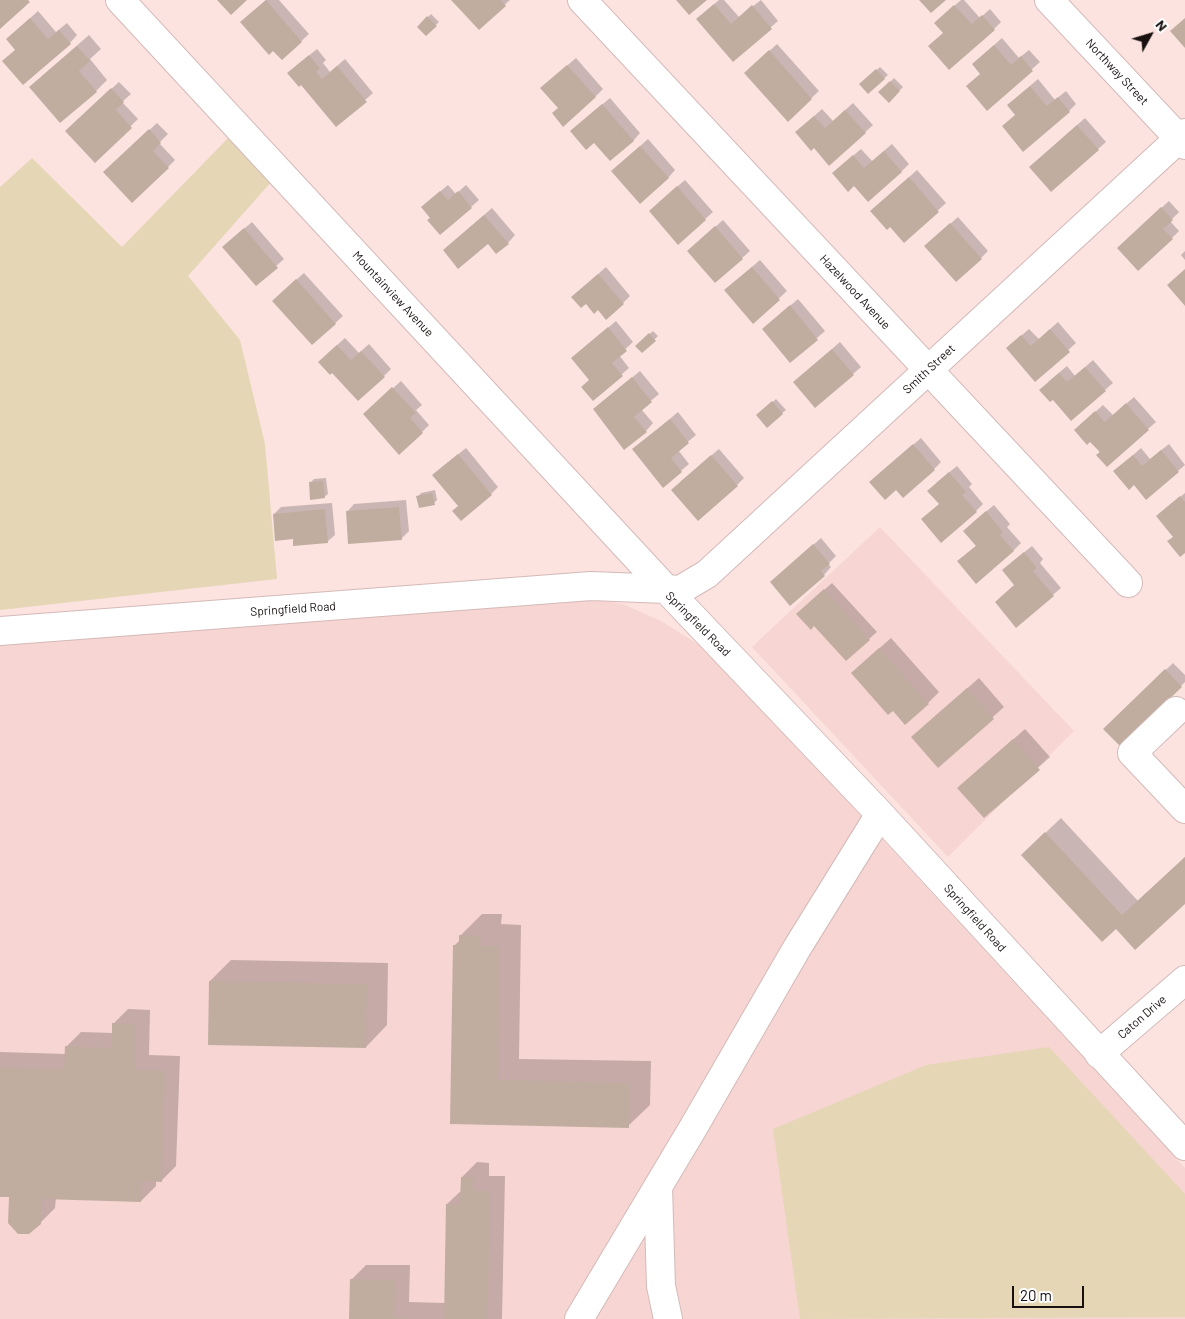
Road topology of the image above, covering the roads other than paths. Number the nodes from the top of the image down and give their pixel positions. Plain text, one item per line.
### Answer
1 (120, 0) edge
2 (582, 0) edge
3 (1049, 0) edge
4 (1183, 139) edge
5 (928, 370) junction
6 (1128, 584) dead end
7 (666, 589) junction
8 (0, 631) edge
9 (1176, 711) dead end
10 (1185, 809) edge
11 (880, 814) junction
12 (1185, 980) edge
13 (1099, 1054) junction
14 (1185, 1146) edge
15 (658, 1187) junction
16 (579, 1319) edge
17 (668, 1319) edge

1 - 7 street, Mountainview Avenue
2 - 5 street, Hazelwood Avenue
3 - 4 street, Northway Street
4 - 5 street, Smith Street
5 - 6 street, Hazelwood Avenue
5 - 7 street, Smith Street
7 - 8 street, Springfield Road
7 - 11 street, Springfield Road
9 - 10 street
11 - 13 street, Springfield Road
11 - 15 street
12 - 13 street, Caton Drive
13 - 14 street, Springfield Road
15 - 16 street
15 - 17 street

